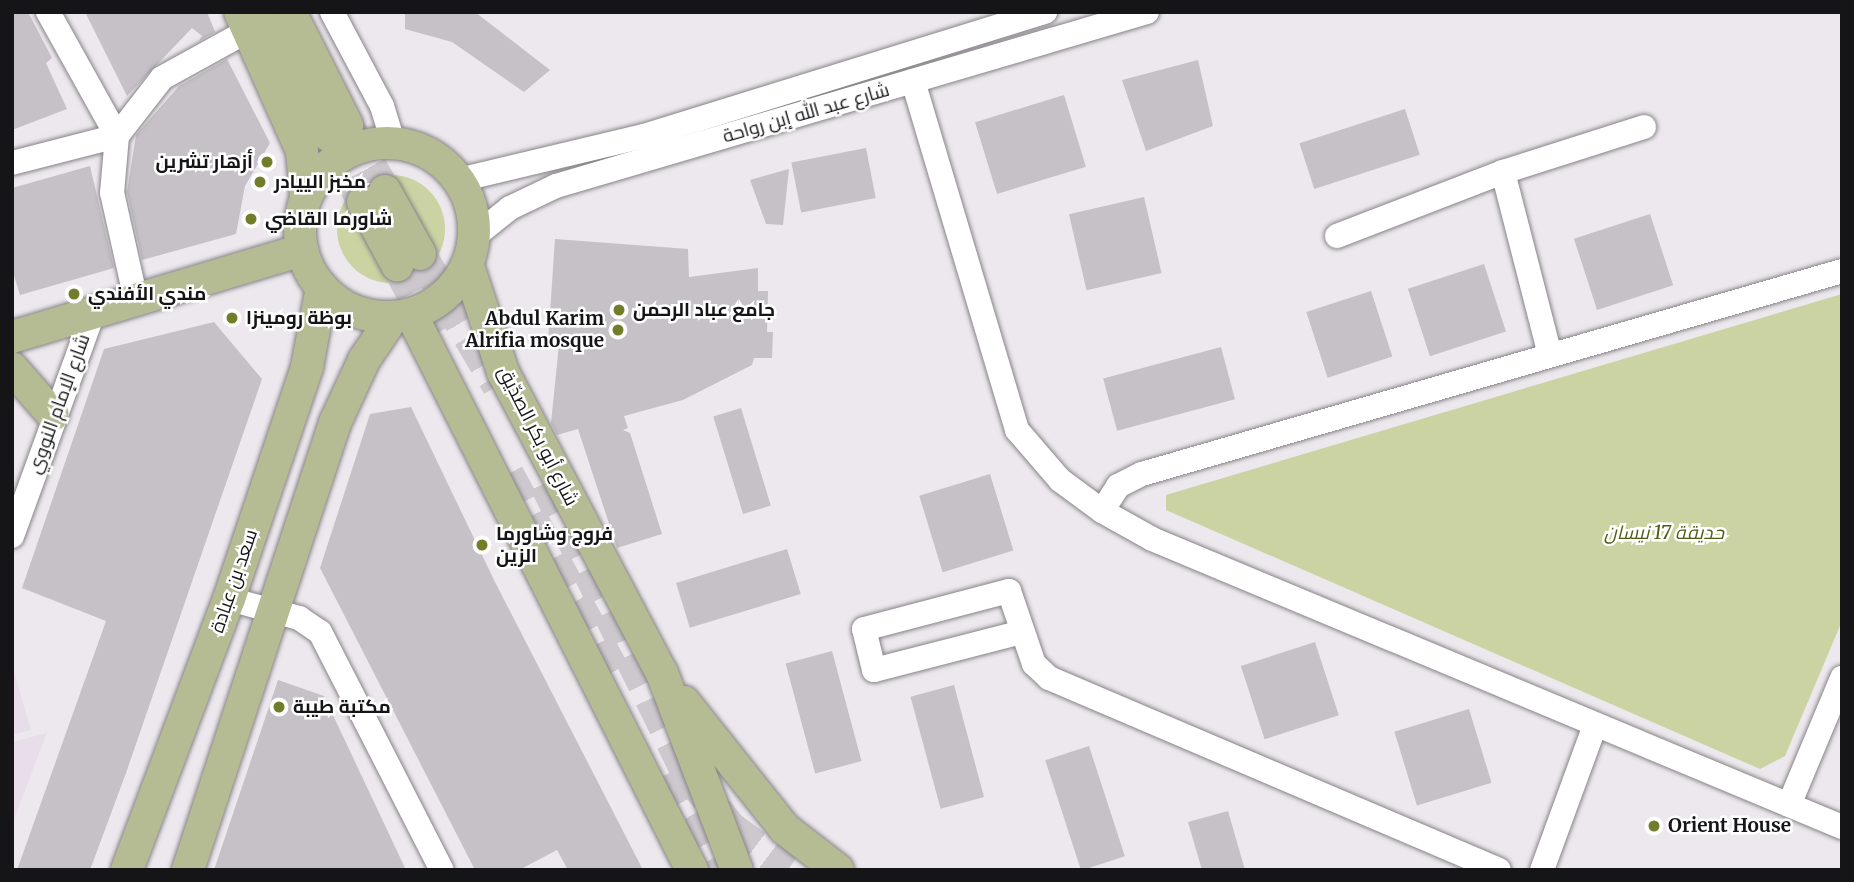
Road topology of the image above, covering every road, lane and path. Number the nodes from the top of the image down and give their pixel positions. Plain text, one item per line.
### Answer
1 (48, 12) edge
2 (290, 12) edge
3 (332, 12) edge
4 (1045, 12) edge
5 (1147, 12) edge
6 (251, 18) edge
7 (913, 81) junction
8 (1644, 127) dead end
9 (117, 136) junction
10 (393, 143) junction
11 (12, 163) edge
12 (1503, 172) junction
13 (459, 180) junction
14 (306, 197) junction
15 (374, 197) tunnel mouth
16 (1337, 236) dead end
17 (302, 250) junction
18 (471, 251) junction
19 (409, 260) tunnel mouth
20 (1842, 271) edge
21 (321, 288) junction
22 (136, 300) junction
23 (93, 313) junction
24 (402, 316) junction
25 (12, 337) edge
26 (1550, 355) junction
27 (12, 368) edge
28 (53, 415) junction
29 (1102, 511) junction
30 (12, 536) edge
31 (229, 599) junction
32 (275, 613) junction
33 (1022, 632) junction
34 (662, 673) junction
35 (1842, 678) edge
36 (1595, 725) junction
37 (1789, 805) junction
38 (1842, 827) edge
39 (127, 870) edge
40 (188, 870) edge
41 (442, 870) edge
42 (692, 870) edge
43 (737, 870) edge
44 (838, 870) edge
45 (1499, 870) edge
46 (1542, 870) edge

1 - 9 street
2 - 6 main road
3 - 10 street
4 - 13 street, شارع عبد الله إبن رواحة
5 - 7 street, شارع عبد الله إبن رواحة
6 - 9 street
6 - 14 main road
7 - 18 street, شارع عبد الله إبن رواحة
7 - 29 street
8 - 12 street
9 - 11 street
9 - 22 street
10 - 13 main road
10 - 14 main road
12 - 16 street
12 - 26 street
13 - 18 main road
14 - 17 main road
15 - 19 main road
17 - 21 main road
17 - 22 main road
18 - 24 main road
18 - 34 main road, شارع أبو بكر الصدّيق
20 - 26 street
21 - 24 main road
21 - 31 main road, سعد بن عبادة
22 - 23 main road
23 - 25 main road
23 - 28 street, شارع الإمام النووي
24 - 32 main road
24 - 42 main road
26 - 29 street
27 - 28 main road
28 - 30 street, شارع الإمام النووي
29 - 36 street
31 - 32 street
31 - 39 main road, سعد بن عبادة
32 - 40 main road
32 - 41 street
33 - 33 street
33 - 45 street
34 - 43 main road, شارع أبو بكر الصدّيق
34 - 44 main road
35 - 37 street
36 - 37 street
36 - 46 street
37 - 38 street

